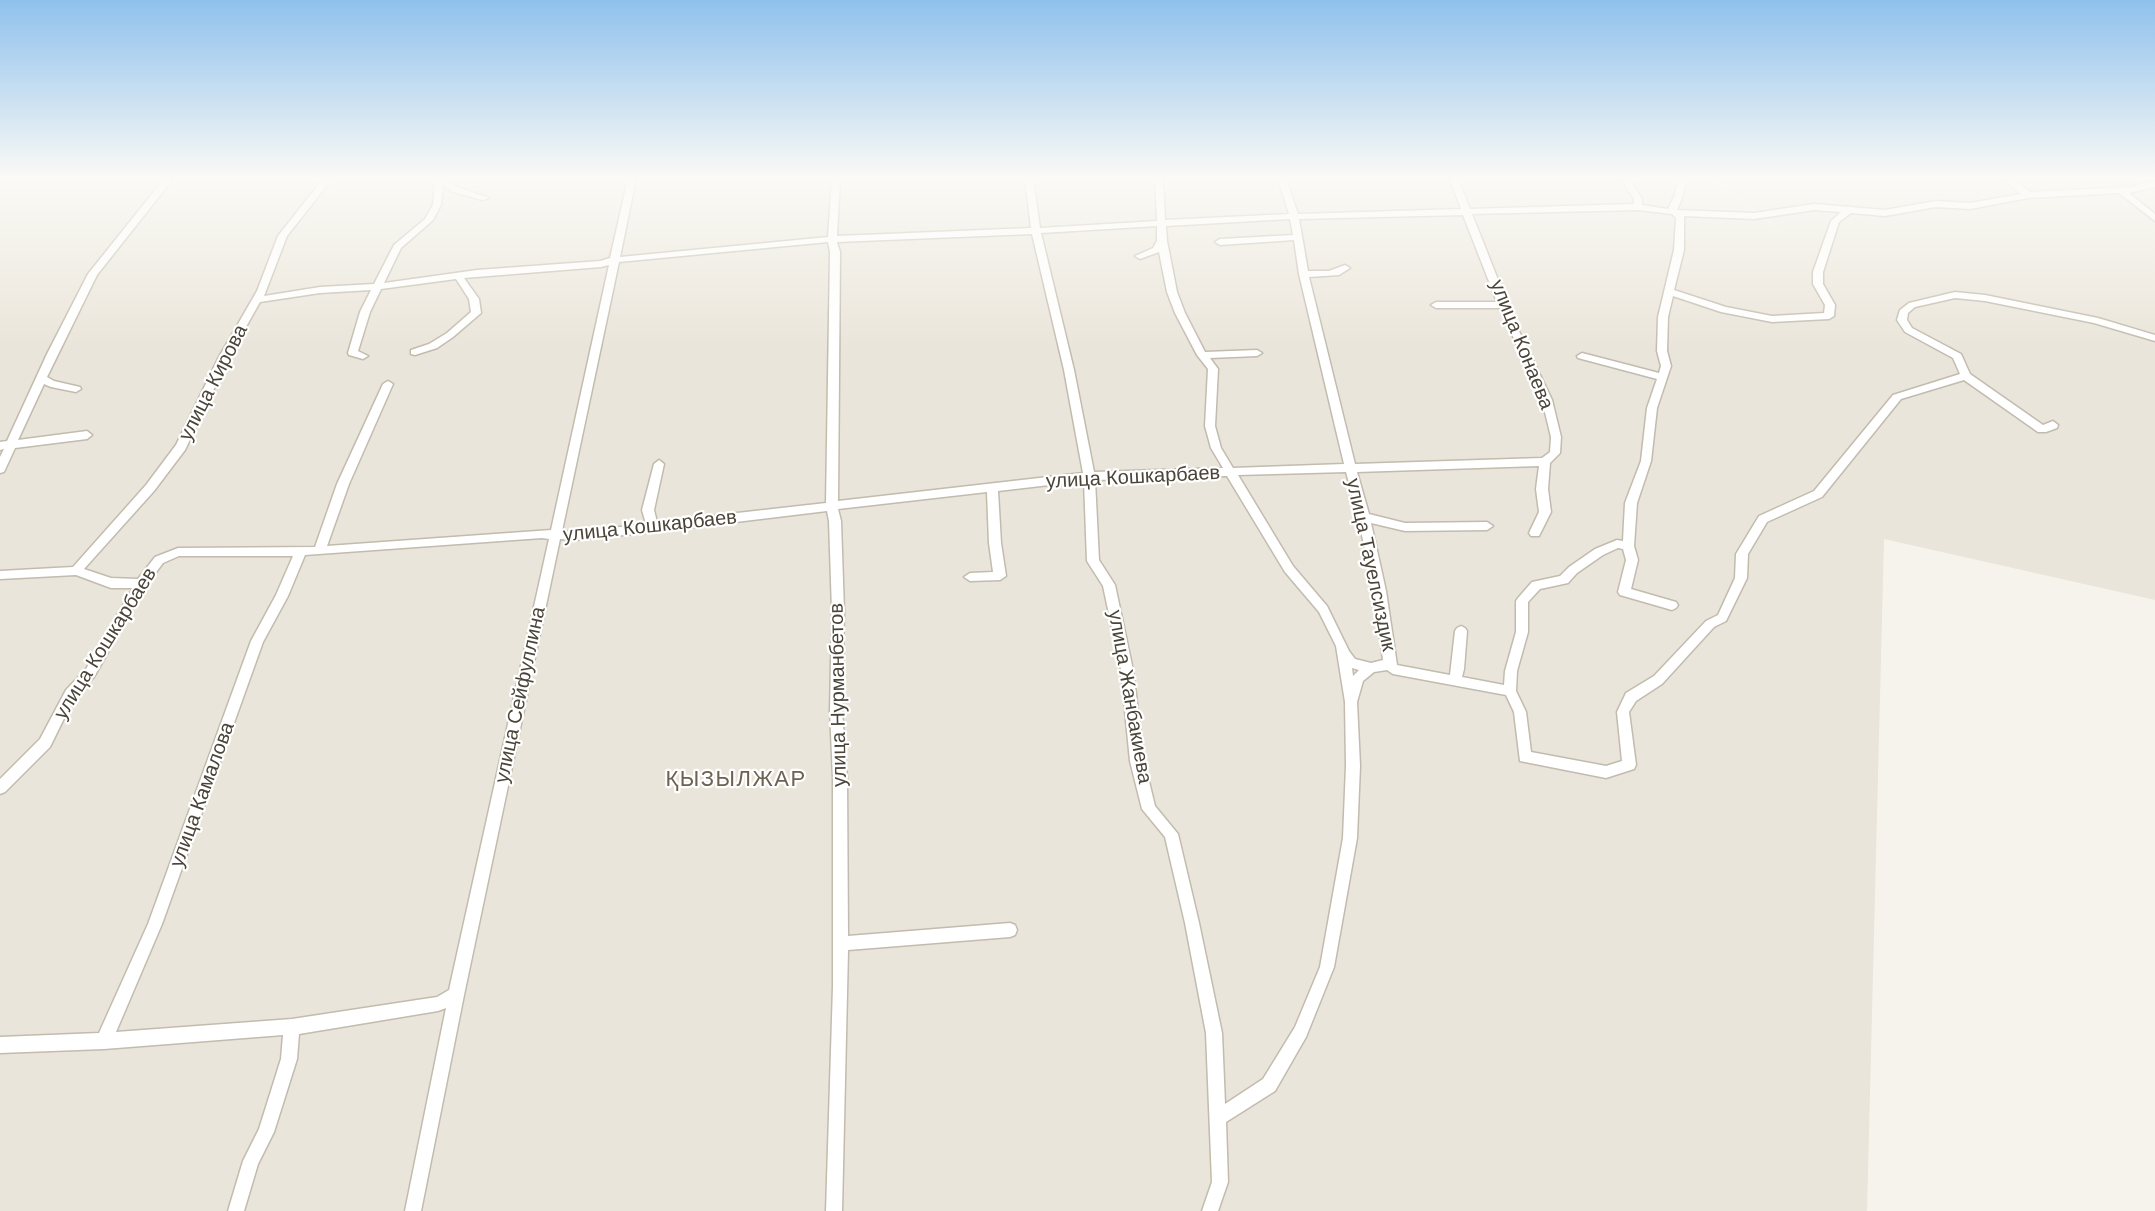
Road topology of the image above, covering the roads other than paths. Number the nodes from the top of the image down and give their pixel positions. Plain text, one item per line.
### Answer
1 (124, 236) edge
2 (283, 236) edge
3 (411, 236) edge
4 (619, 236) edge
5 (832, 236) edge
6 (921, 236) edge
7 (1037, 236) edge
8 (1162, 236) edge
9 (1476, 236) edge
10 (1679, 236) edge
11 (1830, 236) edge
12 (1298, 237) joint
13 (832, 239) junction
14 (1162, 241) junction
15 (1220, 242) dead end
16 (1140, 255) dead end
17 (614, 260) junction
18 (1345, 268) dead end
19 (1304, 274) junction
20 (459, 277) junction
21 (377, 287) junction
22 (1670, 292) junction
23 (257, 300) junction
24 (1436, 305) dead end
25 (1503, 305) junction
26 (2155, 338) edge
27 (415, 352) dead end
28 (1257, 353) dead end
29 (1202, 355) junction
30 (1582, 356) dead end
31 (363, 357) dead end
32 (1966, 376) junction
33 (1661, 377) junction
34 (42, 378) junction
35 (388, 384) dead end
36 (76, 389) dead end
37 (2053, 425) dead end
38 (87, 435) dead end
39 (12, 445) junction
40 (0, 446) edge
41 (1545, 462) junction
42 (659, 464) dead end
43 (1350, 467) junction
44 (0, 469) edge
45 (1229, 473) junction
46 (1089, 476) junction
47 (992, 488) junction
48 (832, 508) junction
49 (1364, 517) junction
50 (1487, 526) dead end
51 (653, 528) junction
52 (1535, 533) dead end
53 (556, 537) junction
54 (1628, 546) junction
55 (302, 550) junction
56 (319, 551) junction
57 (76, 571) junction
58 (0, 575) edge
59 (970, 577) dead end
60 (141, 584) junction
61 (1672, 605) dead end
62 (1461, 632) dead end
63 (1343, 652) junction
64 (1390, 664) junction
65 (1371, 668) junction
66 (1454, 681) junction
67 (1510, 692) junction
68 (1351, 702) junction
69 (0, 788) edge
70 (1010, 930) dead end
71 (841, 944) junction
72 (456, 995) junction
73 (292, 1027) junction
74 (104, 1041) junction
75 (0, 1044) edge
76 (1217, 1118) junction
77 (236, 1211) edge
78 (413, 1211) edge
79 (834, 1211) edge
80 (1210, 1211) edge

1 - 34 street
2 - 23 street, улица Кирова
3 - 21 street
4 - 17 street, улица Сейфуллина
5 - 13 street, улица Нурманбетов
6 - 13 street
7 - 46 street, улица Жанбакиева
8 - 14 street
9 - 25 street, улица Конаева
10 - 22 street
11 - 22 street
12 - 15 street
12 - 19 street, улица Тауелсиздик
13 - 17 street
13 - 48 street, улица Нурманбетов
14 - 16 street
14 - 29 street
17 - 20 street
17 - 53 street, улица Сейфуллина
18 - 19 street
19 - 43 street, улица Тауелсиздик
20 - 21 street
20 - 27 street
21 - 23 street
21 - 31 street
22 - 33 street
23 - 57 street, улица Кирова
24 - 25 street
25 - 41 street, улица Конаева
26 - 32 street
28 - 29 street
29 - 45 street
30 - 33 street
32 - 37 street
32 - 67 street
33 - 54 street
34 - 36 street
34 - 39 street
35 - 56 street
38 - 39 street
39 - 40 street
39 - 44 street
41 - 43 street
41 - 52 street, улица Конаева
42 - 51 street
43 - 45 street, улица Кошкарбаев
43 - 49 street, улица Тауелсиздик
45 - 46 street, улица Кошкарбаев
45 - 63 street
46 - 47 street, улица Кошкарбаев
46 - 76 street, улица Жанбакиева
47 - 48 street, улица Кошкарбаев
47 - 59 street
48 - 51 street, улица Кошкарбаев
48 - 71 street, улица Нурманбетов
49 - 50 street
49 - 64 street, улица Тауелсиздик
51 - 53 street, улица Кошкарбаев
53 - 56 street, улица Кошкарбаев
53 - 72 street, улица Сейфуллина
54 - 61 street
54 - 67 street
55 - 56 street, улица Кошкарбаев
55 - 60 street, улица Кошкарбаев
55 - 74 street, улица Камалова
57 - 58 street
57 - 60 street
60 - 69 street, улица Кошкарбаев
62 - 66 street
63 - 65 street
63 - 68 street
64 - 65 street
64 - 66 street, улица Тауелсиздик
65 - 68 street
66 - 67 street, улица Тауелсиздик
68 - 76 street
70 - 71 street
71 - 79 street, улица Нурманбетов
72 - 73 street
72 - 78 street, улица Сейфуллина
73 - 74 street
73 - 77 street
74 - 75 street
76 - 80 street, улица Жанбакиева

